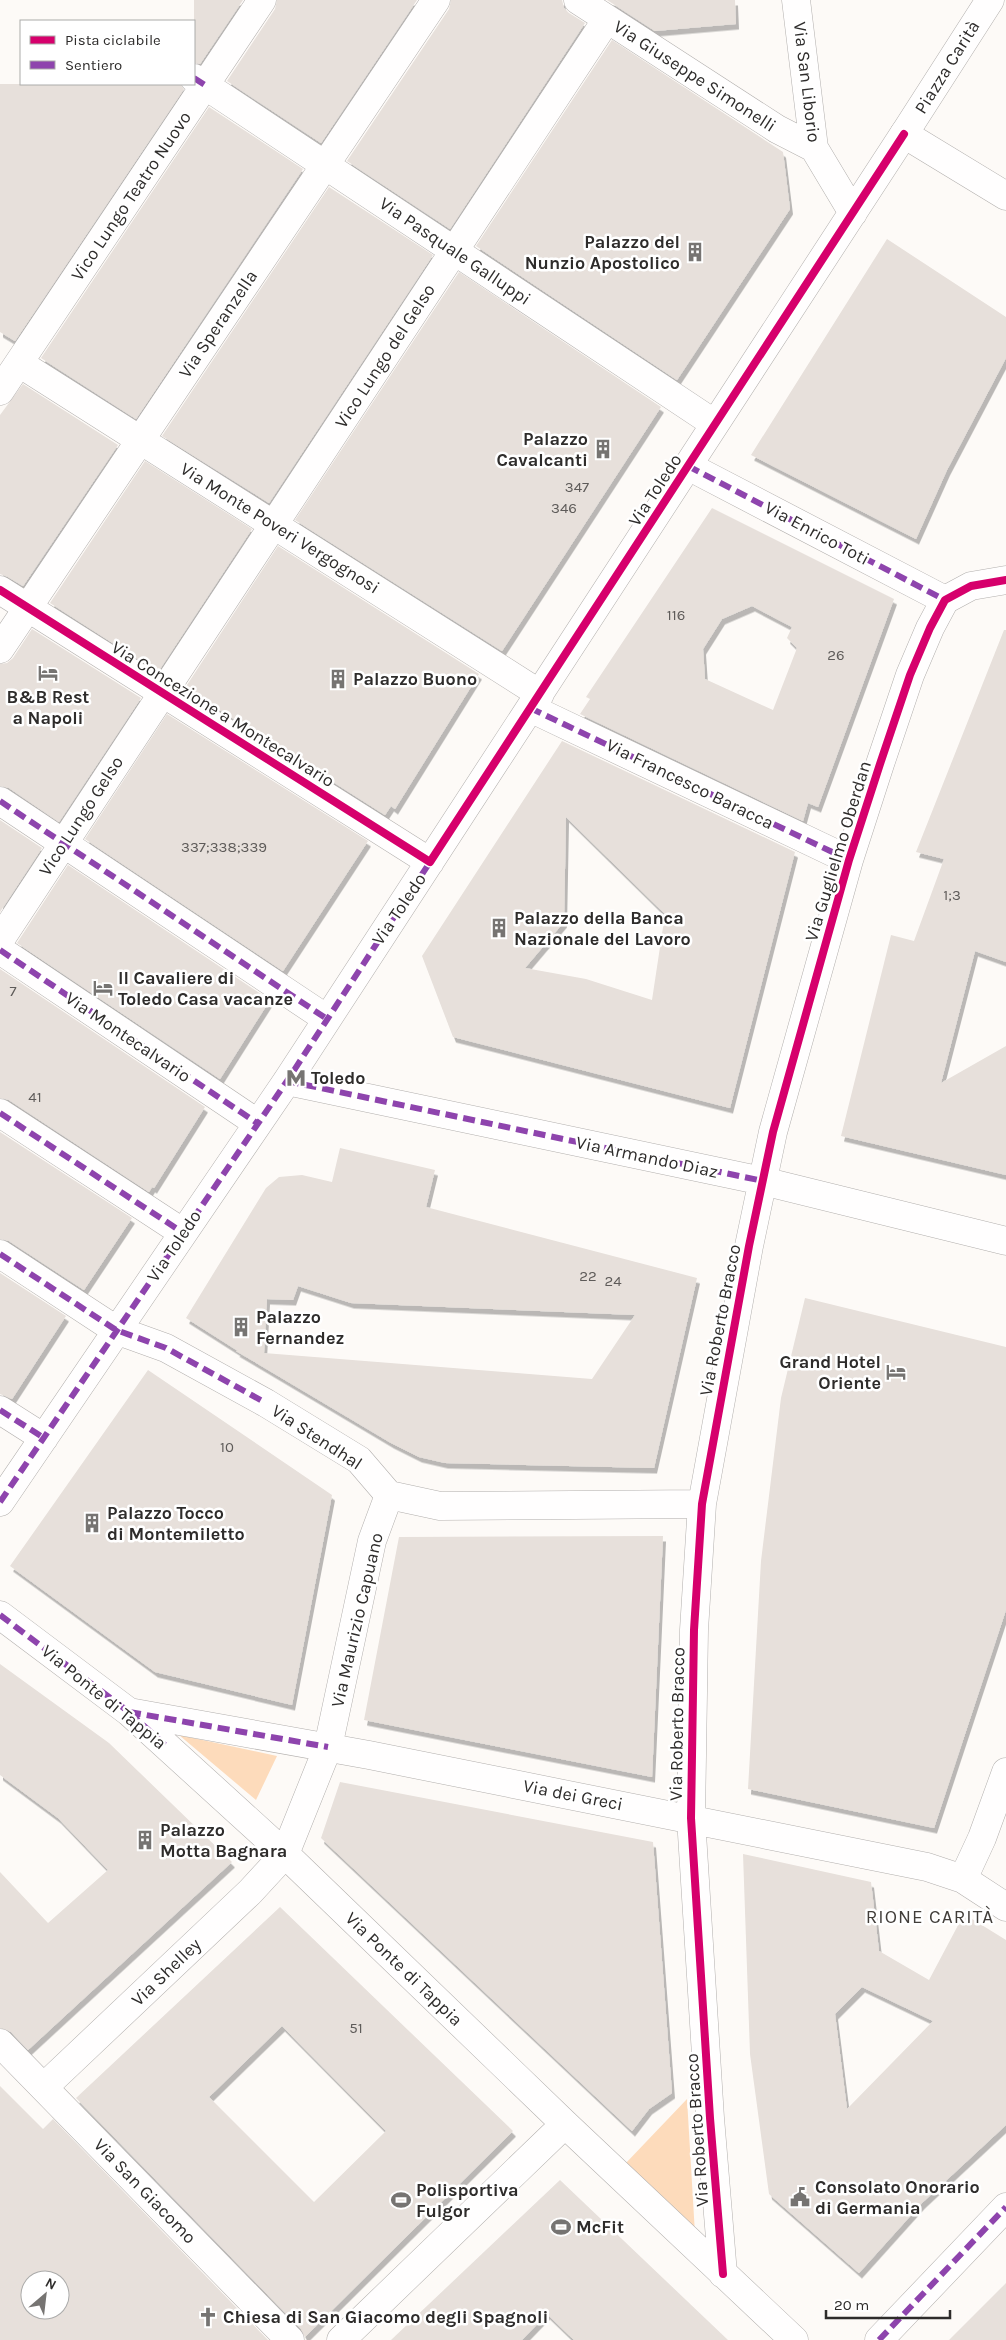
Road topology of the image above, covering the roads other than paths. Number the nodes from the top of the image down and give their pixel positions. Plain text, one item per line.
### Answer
1 (262, 0) edge
2 (436, 0) edge
3 (578, 0) edge
4 (796, 0) edge
5 (990, 0) edge
6 (607, 19) junction
7 (199, 82) edge
8 (904, 134) junction
9 (814, 148) junction
10 (326, 165) junction
11 (1006, 196) edge
12 (853, 213) junction
13 (454, 250) junction
14 (19, 362) junction
15 (0, 391) edge
16 (715, 424) junction
17 (141, 440) junction
18 (688, 466) junction
19 (274, 524) junction
20 (1006, 580) edge
21 (0, 590) edge
22 (945, 600) junction
23 (28, 608) junction
24 (0, 649) edge
25 (163, 694) junction
26 (535, 701) junction
27 (0, 802) edge
28 (63, 843) junction
29 (849, 860) junction
30 (430, 862) junction
31 (0, 940) edge
32 (0, 950) edge
33 (327, 1019) junction
34 (287, 1081) junction
35 (0, 1113) edge
36 (257, 1124) junction
37 (763, 1181) junction
38 (182, 1232) junction
39 (1006, 1241) edge
40 (0, 1254) edge
41 (116, 1330) junction
42 (0, 1410) edge
43 (44, 1438) junction
44 (389, 1495) junction
45 (0, 1502) edge
46 (702, 1504) junction
47 (0, 1615) edge
48 (130, 1712) junction
49 (328, 1747) junction
50 (1006, 1772) edge
51 (690, 1818) junction
52 (285, 1854) junction
53 (963, 1879) junction
54 (1006, 1907) edge
55 (0, 2043) edge
56 (44, 2087) junction
57 (565, 2124) junction
58 (1006, 2207) edge
59 (723, 2274) junction
60 (290, 2340) edge
61 (341, 2340) edge
62 (794, 2340) edge
63 (879, 2340) edge

1 - 7 street, Vico Lungo Teatro Nuovo
2 - 10 street, Via Speranzella
3 - 6 street, Via Giuseppe Simonelli
4 - 9 street, Via San Liborio
5 - 8 street, Piazza Carità
6 - 9 street, Via Giuseppe Simonelli
6 - 13 street, Vico Lungo del Gelso
7 - 10 street, Via Pasquale Galluppi
7 - 14 street, Vico Lungo Teatro Nuovo
8 - 11 street
8 - 12 street, Via Toledo
9 - 12 street, Via San Liborio
10 - 13 street, Via Pasquale Galluppi
10 - 17 street, Via Speranzella
12 - 16 street, Via Toledo
13 - 16 street, Via Pasquale Galluppi
13 - 19 street, Vico Lungo del Gelso
14 - 15 street, Vico Lungo Teatro Nuovo
14 - 17 street, Via Monte Poveri Vergognosi
16 - 18 street, Via Toledo
17 - 19 street, Via Monte Poveri Vergognosi
17 - 23 street, Via Speranzella
18 - 22 street, Via Enrico Toti
18 - 26 street, Via Toledo
19 - 25 street, Vico Lungo del Gelso
19 - 26 street, Via Monte Poveri Vergognosi
20 - 22 street
21 - 23 street, Via Concezione a Montecalvario
22 - 29 street, Via Guglielmo Oberdan
23 - 24 street, Via Speranzella
23 - 25 street, Via Concezione a Montecalvario
25 - 28 street, Vico Lungo Gelso
25 - 30 street, Via Concezione a Montecalvario
26 - 29 street, Via Francesco Baracca
26 - 30 street, Via Toledo
27 - 28 street
28 - 31 street, Vico Lungo Gelso
28 - 33 street
29 - 37 street, Via Guglielmo Oberdan
30 - 33 street, Via Toledo
32 - 36 street, Via Montecalvario
33 - 34 street, Via Toledo
34 - 36 street, Via Toledo
34 - 37 street, Via Armando Diaz
35 - 38 street
36 - 38 street, Via Toledo
37 - 39 street, Via Armando Diaz
37 - 46 street, Via Roberto Bracco
38 - 41 street, Via Toledo
40 - 41 street, Via Stendhal
41 - 43 street, Via Toledo
41 - 44 street, Via Stendhal
42 - 43 street
43 - 45 street, Via Toledo
44 - 46 street
44 - 49 street, Via Maurizio Capuano
46 - 51 street, Via Roberto Bracco
47 - 48 street, Via Ponte di Tappia
48 - 49 street, Via dei Greci
48 - 52 street, Via Ponte di Tappia
49 - 51 street, Via dei Greci
49 - 52 street, Via Maurizio Capuano
50 - 53 street
51 - 53 street, Via dei Greci
51 - 59 street, Via Roberto Bracco
52 - 56 street, Via Shelley
52 - 57 street, Via Ponte di Tappia
53 - 54 street, Via dei Greci
55 - 56 street, Via San Giacomo
56 - 60 street, Via San Giacomo
57 - 59 street, Via Ponte di Tappia
57 - 61 street
58 - 63 street
59 - 62 street, Via Ponte di Tappia

